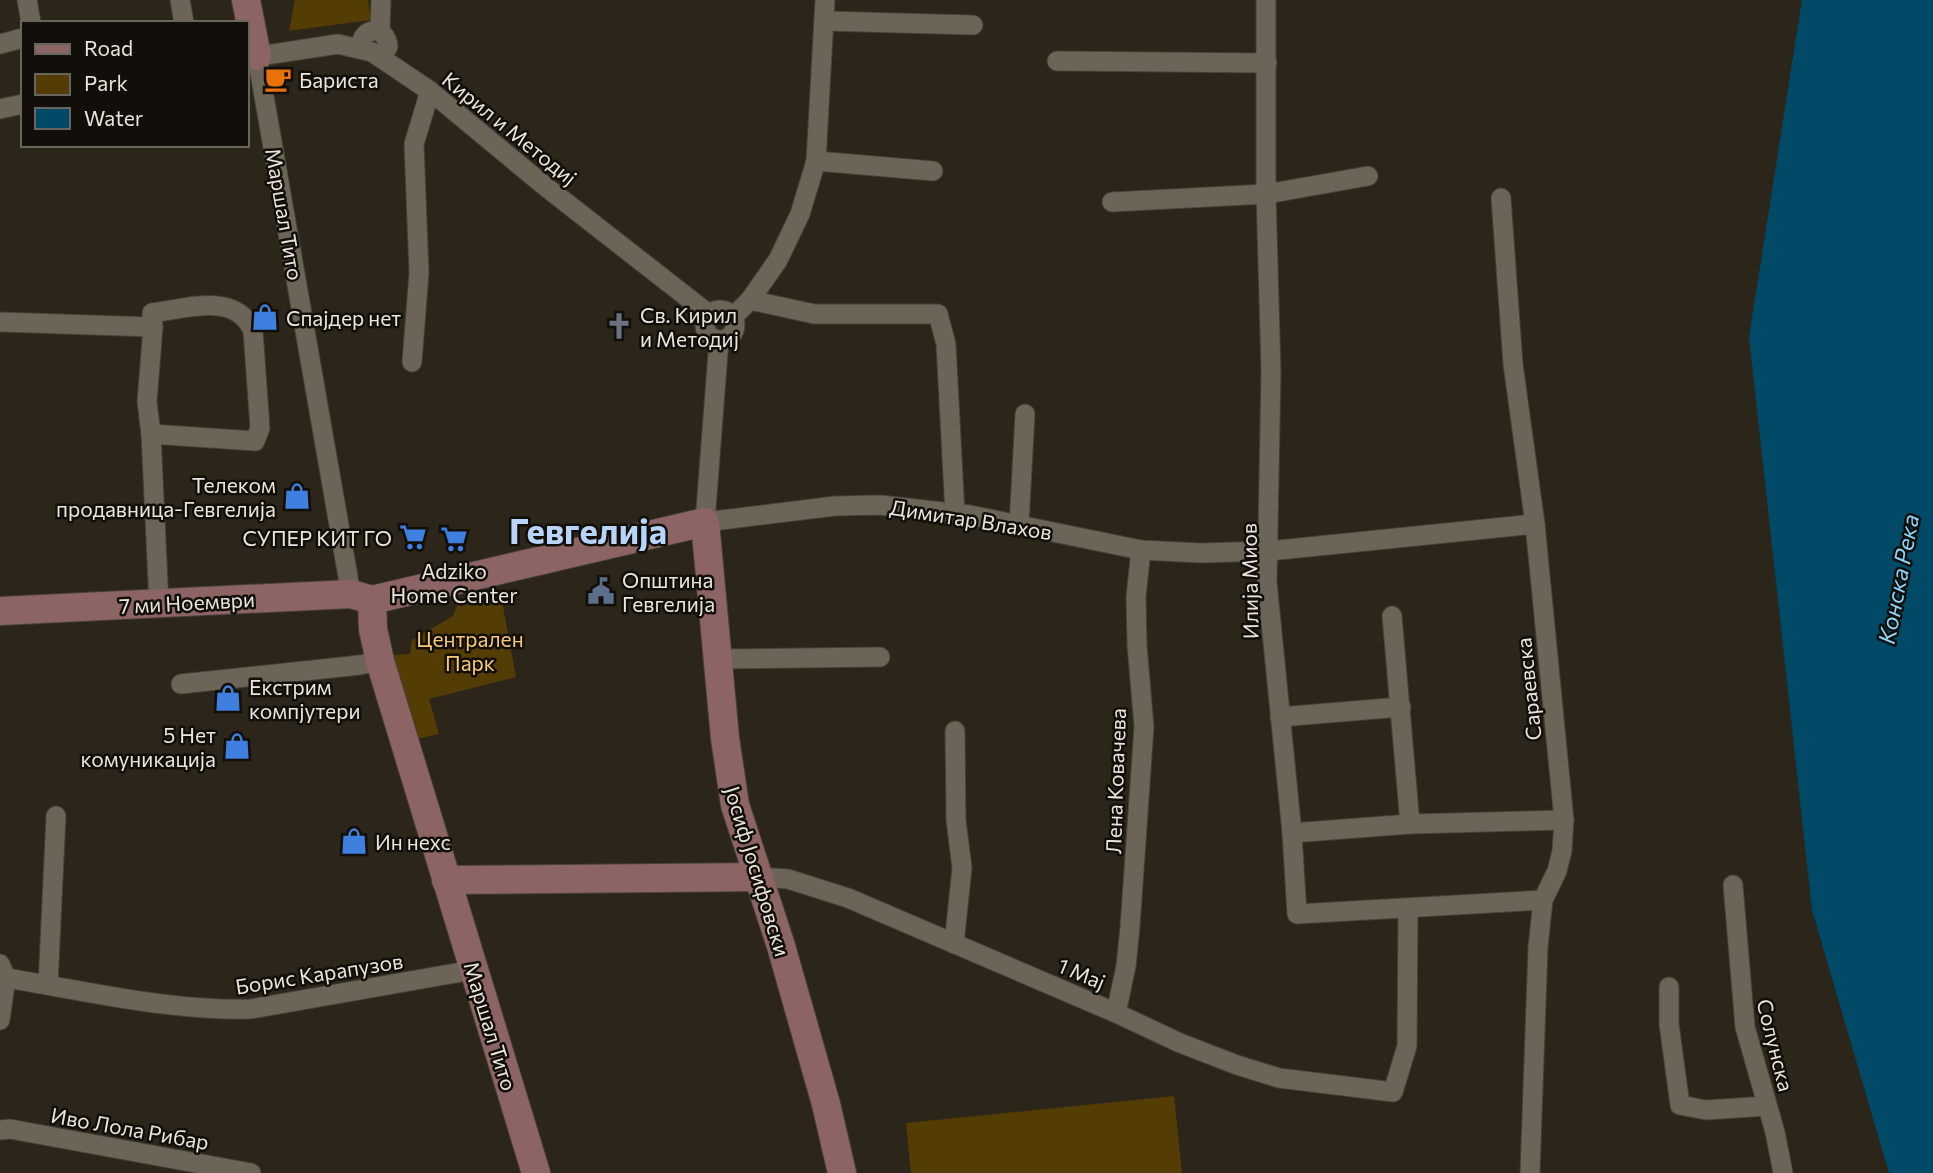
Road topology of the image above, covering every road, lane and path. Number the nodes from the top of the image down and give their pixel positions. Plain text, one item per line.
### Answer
1 (27, 0) edge
2 (180, 0) edge
3 (246, 0) edge
4 (381, 0) edge
5 (825, 0) edge
6 (1266, 0) edge
7 (31, 21) edge
8 (184, 21) edge
9 (825, 21) junction
10 (973, 25) dead end
11 (380, 31) junction
12 (21, 39) edge
13 (0, 44) edge
14 (360, 47) junction
15 (252, 57) edge
16 (380, 57) junction
17 (1057, 61) dead end
18 (1267, 64) junction
19 (430, 92) junction
20 (21, 104) edge
21 (0, 109) edge
22 (816, 160) junction
23 (933, 171) dead end
24 (1368, 176) dead end
25 (1266, 194) junction
26 (1501, 198) dead end
27 (1112, 202) dead end
28 (750, 300) junction
29 (710, 315) junction
30 (733, 317) junction
31 (0, 322) edge
32 (153, 327) junction
33 (719, 340) junction
34 (412, 362) dead end
35 (1025, 414) dead end
36 (151, 434) junction
37 (955, 514) junction
38 (705, 522) junction
39 (1535, 524) junction
40 (1019, 525) junction
41 (1141, 550) junction
42 (1269, 551) junction
43 (362, 597) junction
44 (159, 604) junction
45 (0, 611) edge
46 (1392, 616) dead end
47 (880, 657) dead end
48 (718, 659) junction
49 (380, 661) junction
50 (181, 684) dead end
51 (1401, 707) junction
52 (1280, 718) junction
53 (955, 731) dead end
54 (56, 816) dead end
55 (1564, 820) junction
56 (1410, 824) junction
57 (1292, 833) junction
58 (759, 877) junction
59 (446, 880) junction
60 (1733, 885) dead end
61 (1543, 900) junction
62 (1408, 909) junction
63 (954, 944) junction
64 (473, 970) junction
65 (3, 971) edge
66 (48, 985) junction
67 (1669, 987) dead end
68 (1116, 1013) junction
69 (0, 1020) edge
70 (1767, 1106) junction
71 (0, 1130) edge
72 (251, 1173) edge
73 (536, 1173) edge
74 (842, 1173) edge
75 (1531, 1173) edge
76 (1783, 1173) edge

1 - 7 street
2 - 8 street
3 - 15 main road, Маршал Тито
4 - 11 street
5 - 9 street
6 - 18 street, Илија Миов
9 - 10 street
9 - 22 street
11 - 14 street
11 - 16 street
12 - 13 street
14 - 15 street, Кирил и Методиј
14 - 16 street, Кирил и Методиј
15 - 43 street, Маршал Тито
16 - 19 street, Кирил и Методиј
17 - 18 street
18 - 25 street, Илија Миов
19 - 29 street, Кирил и Методиј
19 - 34 street
20 - 21 street
22 - 23 street
22 - 28 street
24 - 25 street
25 - 27 street
25 - 42 street, Илија Миов
26 - 39 street, Сараевска
28 - 30 street
28 - 37 street
29 - 30 street
29 - 33 street
30 - 33 street
31 - 32 street
32 - 36 street
32 - 36 street
33 - 38 street
35 - 40 street
36 - 44 street
37 - 38 street, Димитар Влахов
37 - 40 street, Димитар Влахов
38 - 43 main road, Димитар Влахов
38 - 48 main road, Јосиф Јосифовски
39 - 42 street, Димитар Влахов
39 - 55 street, Сараевска
40 - 41 street, Димитар Влахов
41 - 42 street, Димитар Влахов
41 - 68 street, Лена Ковачева
42 - 52 street, Илија Миов
43 - 44 main road, 7 ми Ноември
43 - 49 main road, Маршал Тито
44 - 45 main road, 7 ми Ноември
46 - 51 street
47 - 48 street
48 - 58 main road, Јосиф Јосифовски
49 - 50 street
49 - 59 main road, Маршал Тито
51 - 52 street
51 - 56 street
52 - 57 street, Илија Миов
53 - 63 street
54 - 66 street
55 - 56 street
55 - 61 street, Сараевска
56 - 57 street
57 - 62 street, Илија Миов
58 - 59 main road
58 - 63 street, 1 Мај
58 - 74 main road, Јосиф Јосифовски
59 - 64 main road, Маршал Тито
60 - 70 street, Солунска
61 - 62 street, Илија Миов
61 - 75 street, Сараевска
62 - 68 street, 1 Мај
63 - 68 street, 1 Мај
64 - 66 street, Борис Карапузов
64 - 73 main road, Маршал Тито
65 - 66 street, Борис Карапузов
65 - 69 street
67 - 70 street
70 - 76 street, Солунска
71 - 72 street, Иво Лола Рибар

